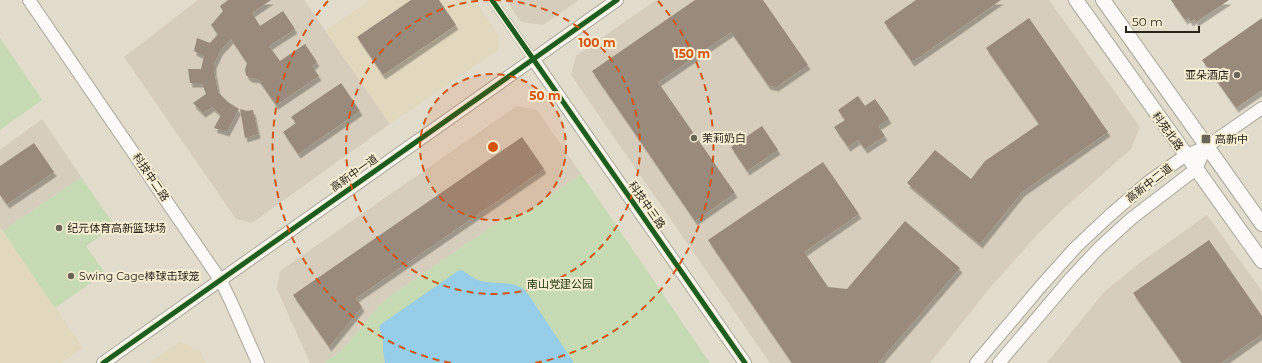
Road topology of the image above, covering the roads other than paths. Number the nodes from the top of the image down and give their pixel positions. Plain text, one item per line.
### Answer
1 (29, 0) edge
2 (492, 0) edge
3 (617, 0) edge
4 (1076, 0) edge
5 (1103, 0) edge
6 (533, 60) junction
7 (1262, 108) edge
8 (1206, 148) junction
9 (1186, 155) junction
10 (1196, 170) junction
11 (1262, 224) edge
12 (1262, 261) edge
13 (221, 281) junction
14 (103, 363) edge
15 (258, 363) edge
16 (745, 363) edge
17 (976, 363) edge
18 (999, 363) edge

1 - 13 main road, 科技中二路
2 - 6 street
3 - 6 main road, 高新中一道
4 - 9 main road, 科苑北路
5 - 8 main road, 科苑北路
6 - 13 main road, 高新中一道
6 - 16 main road, 科技中三路
7 - 8 main road
8 - 9 main road, 高新中二道
8 - 10 main road, 高新中二道
8 - 11 main road, 科苑北路
9 - 10 main road, 科苑北路
9 - 17 main road, 高新中二道
10 - 12 main road, 科苑北路
10 - 18 main road, 高新中二道
13 - 14 main road, 高新中一道
13 - 15 main road, 科技中二路

